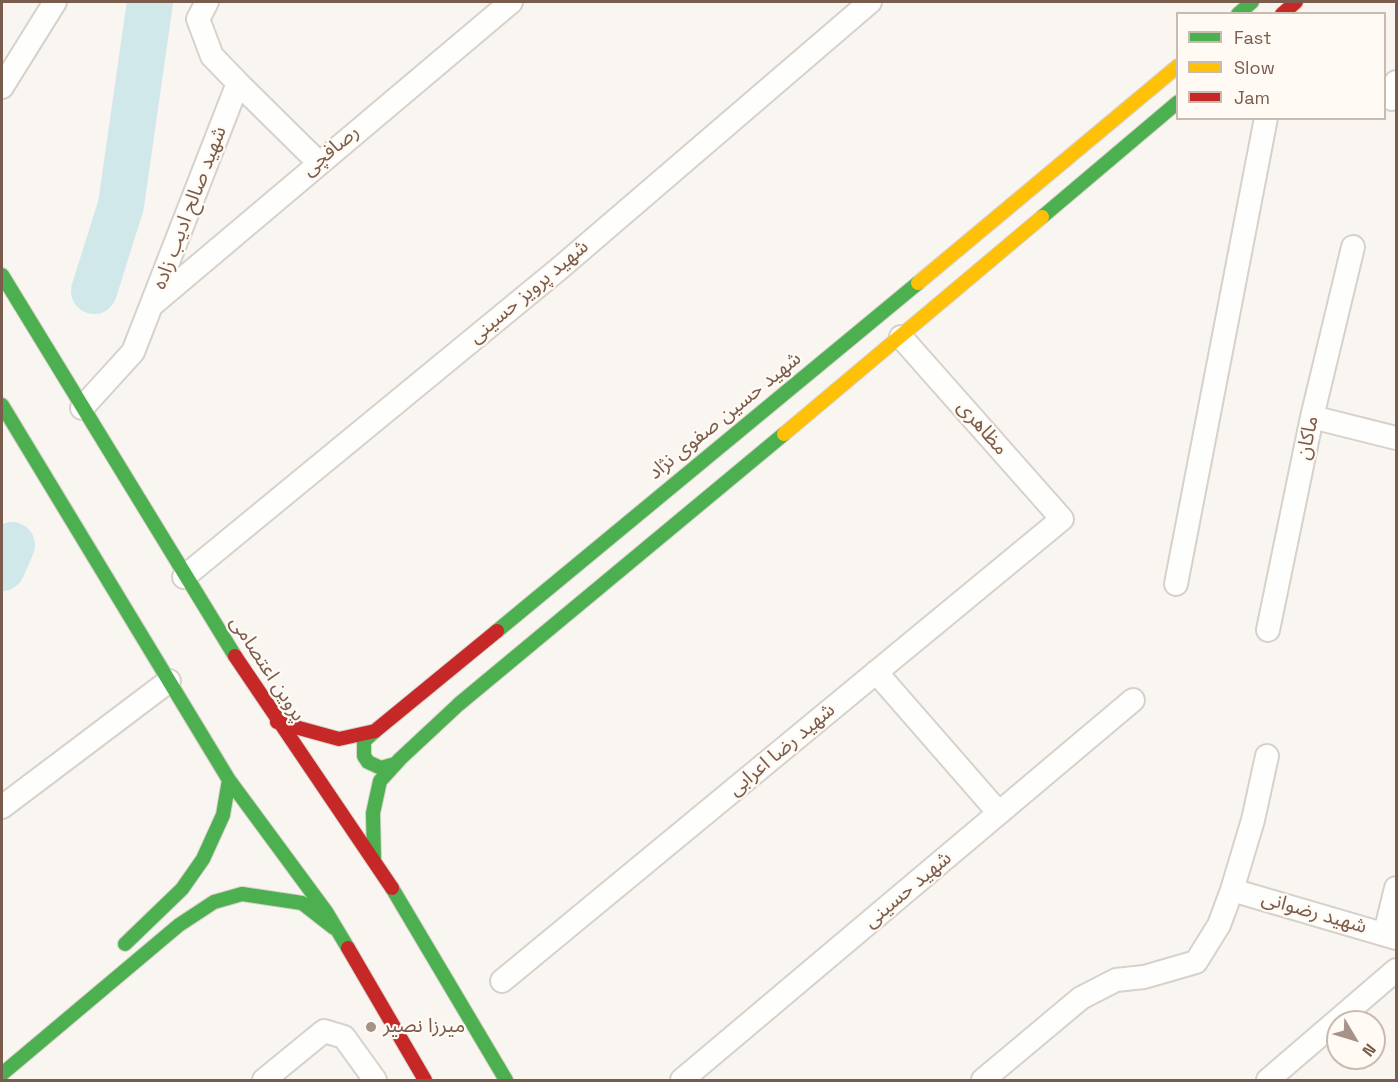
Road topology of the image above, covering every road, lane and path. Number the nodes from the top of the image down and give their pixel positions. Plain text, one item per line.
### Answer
1 (56, 2) edge
2 (207, 2) edge
3 (512, 2) edge
4 (870, 2) edge
5 (1252, 2) edge
6 (1240, 12) edge
7 (1176, 68) edge
8 (238, 83) junction
9 (2, 87) edge
10 (1176, 104) edge
11 (1266, 120) edge
12 (318, 162) junction
13 (1353, 247) dead end
14 (2, 275) edge
15 (153, 304) junction
16 (901, 337) junction
17 (2, 405) edge
18 (82, 408) junction
19 (1312, 417) junction
20 (1396, 438) edge
21 (1062, 519) joint
22 (183, 577) junction
23 (1176, 584) dead end
24 (1268, 630) dead end
25 (876, 672) junction
26 (169, 681) junction
27 (1133, 700) dead end
28 (277, 722) junction
29 (375, 731) junction
30 (1267, 756) dead end
31 (395, 764) junction
32 (229, 780) junction
33 (2, 807) edge
34 (999, 813) junction
35 (374, 858) junction
36 (1396, 888) edge
37 (1232, 890) junction
38 (164, 908) junction
39 (179, 925) junction
40 (336, 929) junction
41 (1391, 936) edge
42 (110, 956) dead end
43 (1396, 969) edge
44 (502, 981) dead end
45 (2, 1074) edge
46 (264, 1080) edge
47 (375, 1080) edge
48 (425, 1080) edge
49 (506, 1080) edge
50 (682, 1080) edge
51 (983, 1080) edge
52 (1268, 1080) edge

1 - 9 street
2 - 8 street
3 - 12 street, رصافچی
4 - 22 street, شهید پرویز حسینی
5 - 6 street
7 - 29 street, شهید حسین صفوی نژاد
8 - 12 street
8 - 15 street, شهید صالح ادیب زاده
10 - 16 street
11 - 23 street
12 - 15 street, رصافچی
13 - 19 street, ماکان
14 - 18 street, پروین اعتصامی
15 - 18 street, شهید صالح ادیب زاده
16 - 21 street, مظاهری
16 - 31 street
17 - 26 street
18 - 22 street, پروین اعتصامی
19 - 20 street
19 - 24 street, ماکان
21 - 25 street, شهید رضا اعرابی
22 - 28 street, پروین اعتصامی
25 - 34 street
25 - 44 street, شهید رضا اعرابی
26 - 32 street
26 - 33 street
27 - 34 street, شهید حسینی
28 - 29 street, شهید حسین صفوی نژاد
28 - 35 street, پروین اعتصامی
29 - 31 street
30 - 37 street
31 - 35 street
32 - 38 street
32 - 40 street
34 - 50 street, شهید حسینی
35 - 49 street, پروین اعتصامی
36 - 41 street
37 - 41 street, شهید رضوانی
37 - 51 street
38 - 39 street
38 - 42 street
39 - 40 street
39 - 45 street
40 - 48 street
43 - 52 street
46 - 47 street

